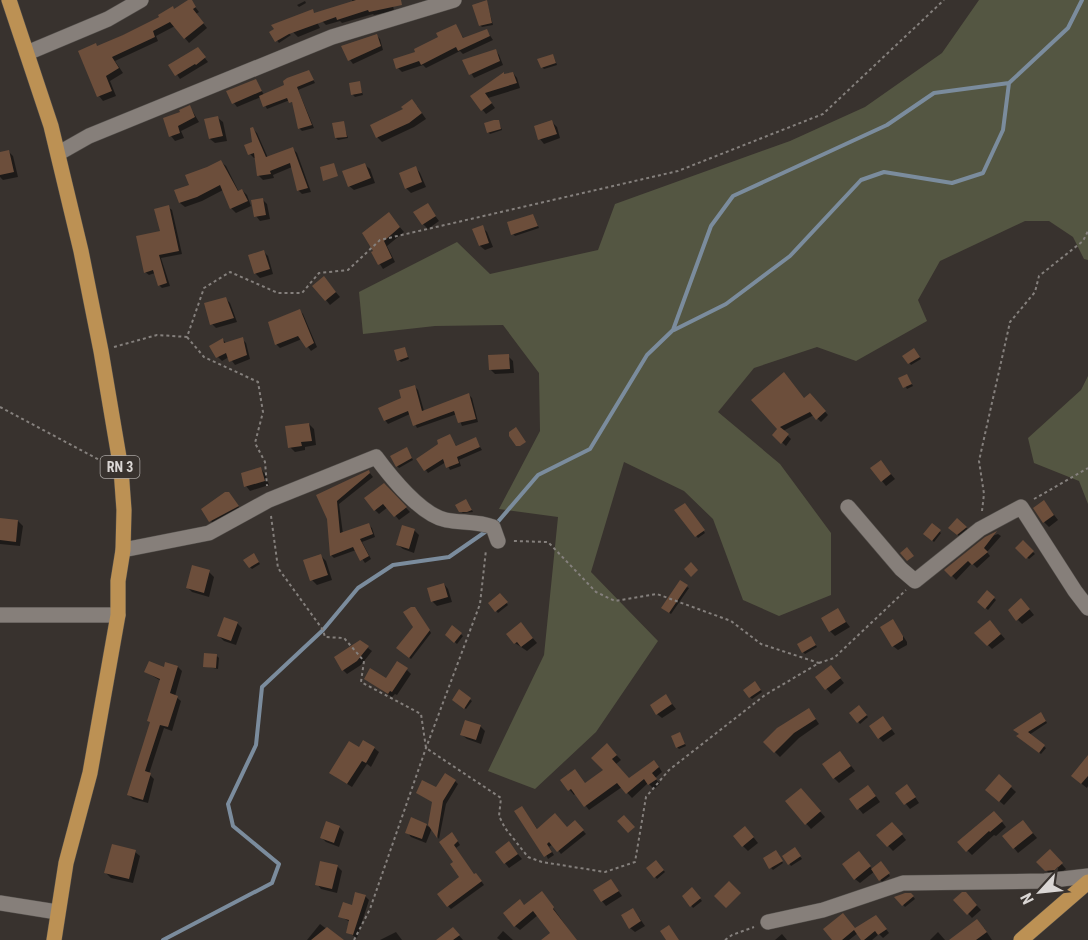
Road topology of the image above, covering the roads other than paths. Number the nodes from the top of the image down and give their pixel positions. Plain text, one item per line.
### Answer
1 (9, 0) edge
2 (141, 0) edge
3 (454, 0) edge
4 (27, 53) junction
5 (59, 153) junction
6 (848, 507) dead end
7 (498, 541) road end
8 (123, 550) junction
9 (1088, 608) edge
10 (0, 615) edge
11 (118, 615) junction
12 (1088, 876) edge
13 (1088, 882) edge
14 (0, 903) edge
15 (57, 912) junction
16 (768, 922) road end
17 (54, 940) edge
18 (1021, 940) edge

1 - 4 main road, RN 3
2 - 4 street
3 - 5 street
4 - 5 main road, RN 3
5 - 8 main road, RN 3
6 - 9 street
7 - 8 street
8 - 11 main road, RN 3
10 - 11 street
11 - 15 main road, RN 3
12 - 16 street
13 - 18 main road
14 - 15 street
15 - 17 main road, RN 3

